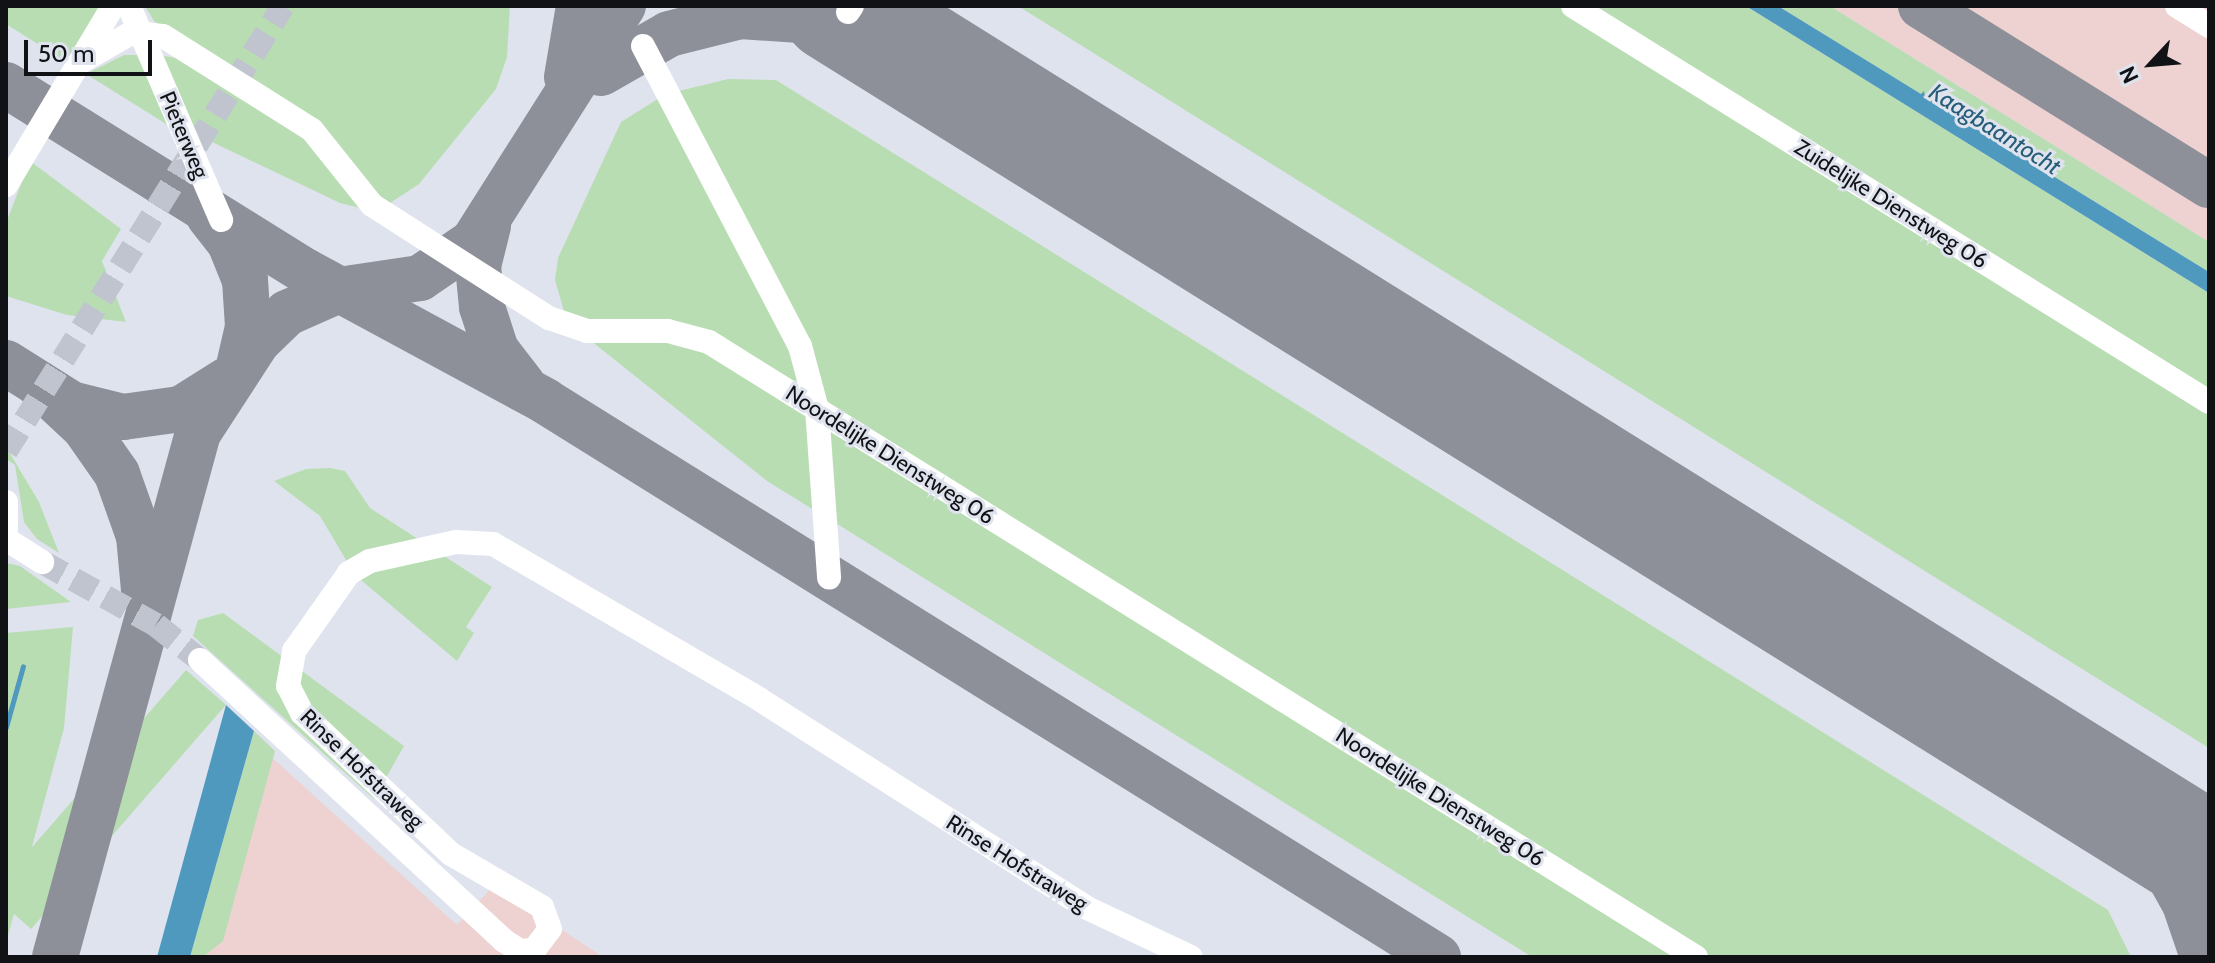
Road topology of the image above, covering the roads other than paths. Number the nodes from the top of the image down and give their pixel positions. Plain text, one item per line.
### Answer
1 (113, 6) edge
2 (129, 6) edge
3 (1573, 6) edge
4 (2177, 6) edge
5 (2209, 26) edge
6 (140, 31) junction
7 (643, 46) dead end
8 (82, 61) junction
9 (6, 185) edge
10 (221, 220) dead end
11 (2209, 402) edge
12 (817, 409) junction
13 (6, 502) edge
14 (6, 529) edge
15 (6, 539) edge
16 (42, 562) tunnel mouth
17 (829, 578) dead end
18 (200, 660) tunnel mouth
19 (1191, 957) edge
20 (1696, 957) edge

1 - 8 lane
2 - 6 lane, Pieterweg
3 - 11 lane, Zuidelijke Dienstweg 06
4 - 5 lane
6 - 8 lane
6 - 10 lane, Pieterweg
6 - 12 lane, Noordelijke Dienstweg 06
7 - 12 lane
8 - 9 lane
12 - 17 lane
12 - 20 lane, Noordelijke Dienstweg 06
13 - 14 lane
15 - 16 lane
18 - 19 lane, Rinse Hofstraweg

